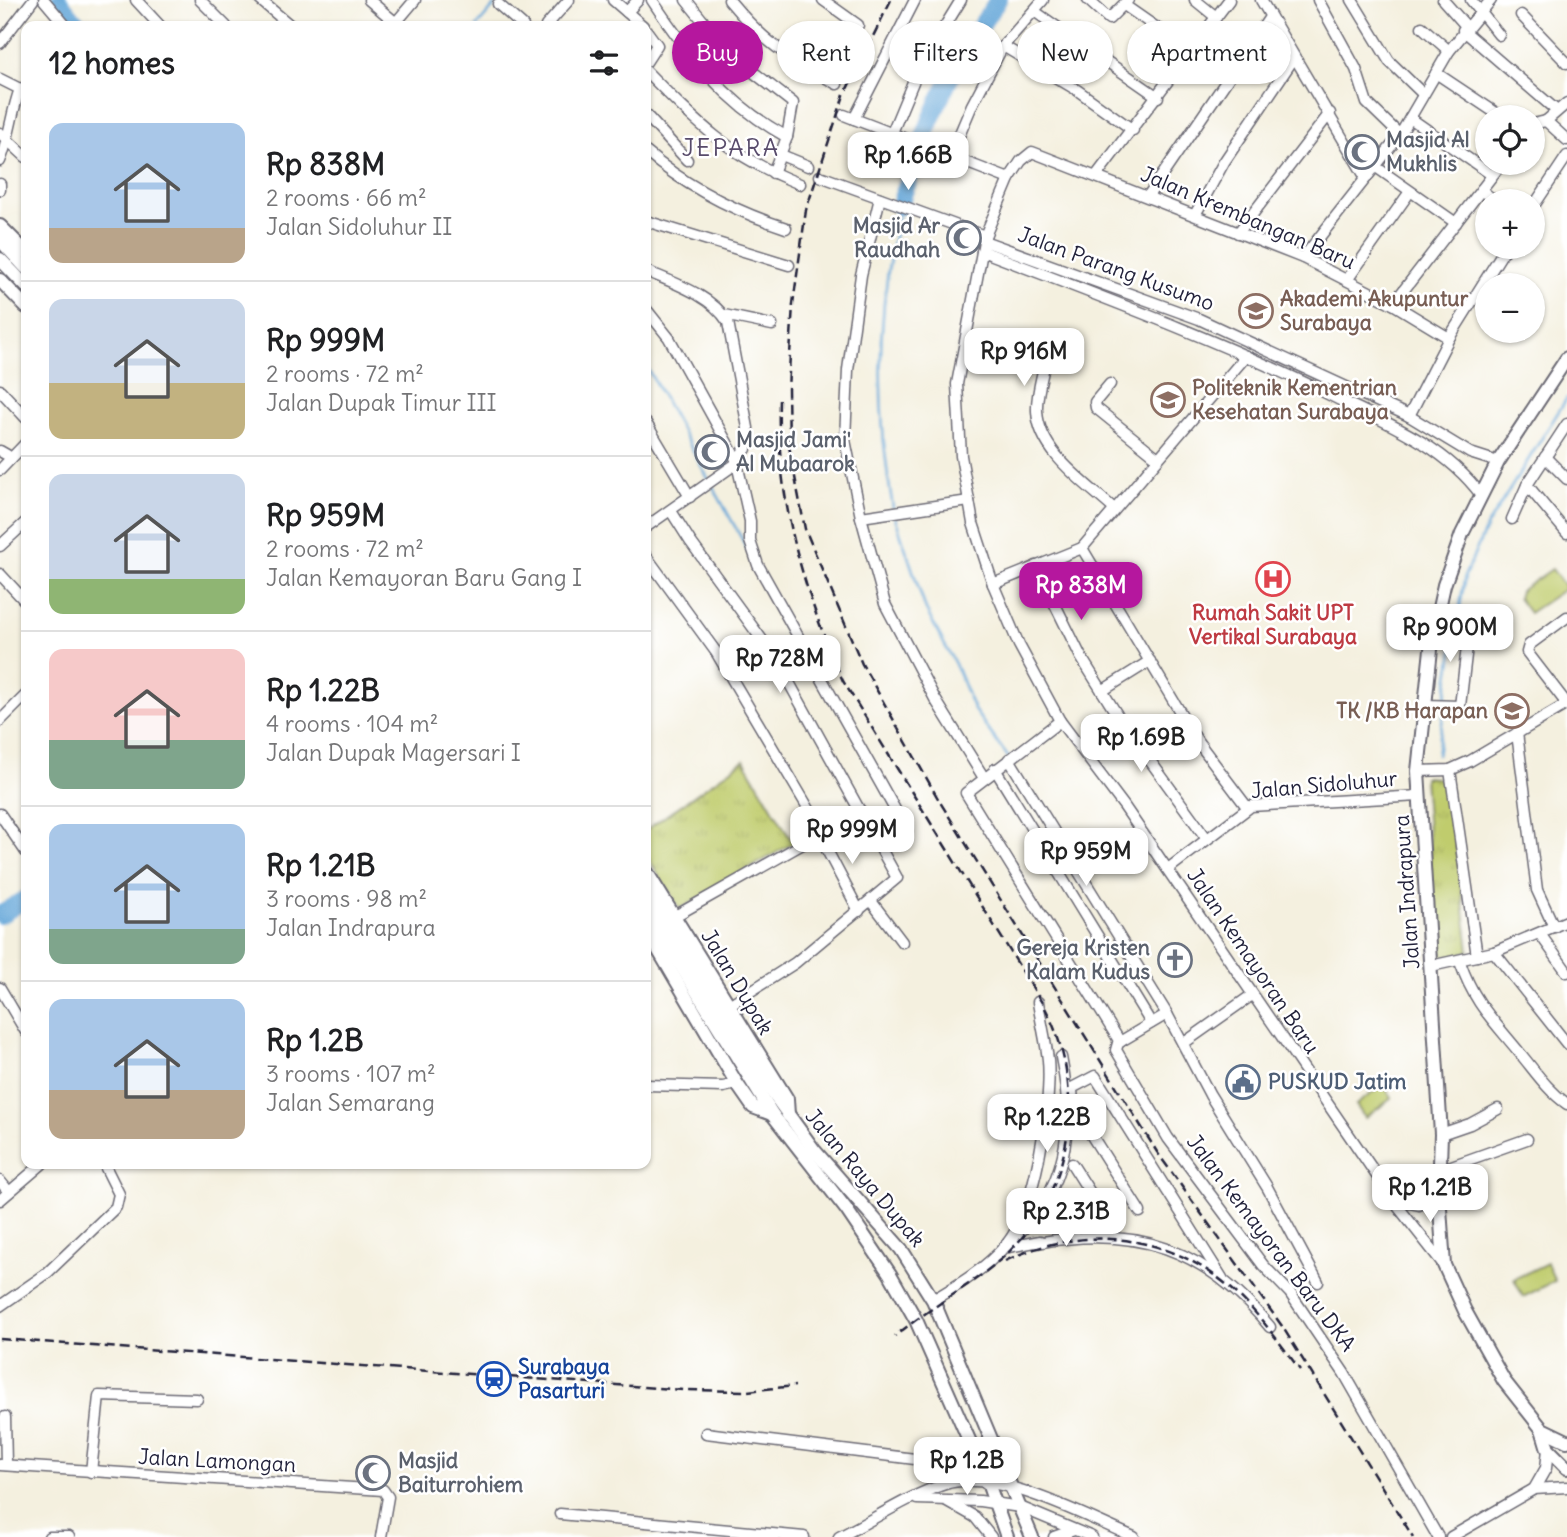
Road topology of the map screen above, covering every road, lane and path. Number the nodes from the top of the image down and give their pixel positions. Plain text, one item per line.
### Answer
1 (33, 0) edge
2 (44, 0) edge
3 (136, 0) edge
4 (200, 0) edge
5 (260, 0) edge
6 (369, 0) edge
7 (415, 0) edge
8 (569, 0) edge
9 (613, 0) edge
10 (638, 0) edge
11 (652, 0) edge
12 (686, 0) edge
13 (729, 0) edge
14 (823, 0) edge
15 (915, 0) edge
16 (961, 0) edge
17 (1043, 0) edge
18 (1088, 0) edge
19 (1195, 0) edge
20 (1229, 0) edge
21 (1261, 0) edge
22 (1318, 0) edge
23 (1352, 0) edge
24 (1443, 0) edge
25 (1471, 0) edge
26 (1491, 0) edge
27 (1126, 3) edge
28 (498, 4) dead end
29 (1034, 11) junction
30 (627, 12) junction
31 (1480, 12) junction
32 (1521, 15) dead end
33 (1216, 17) junction
34 (1270, 17) junction
35 (62, 21) edge
36 (152, 21) edge
37 (221, 21) edge
38 (285, 21) edge
39 (390, 21) edge
40 (397, 21) edge
41 (517, 21) edge
42 (550, 21) edge
43 (637, 21) edge
44 (852, 21) edge
45 (1150, 21) edge
46 (1213, 21) edge
47 (1422, 27) dead end
48 (1465, 28) junction
49 (1499, 35) dead end
50 (651, 39) edge
51 (0, 43) edge
52 (1003, 46) joint
53 (777, 50) edge
54 (1449, 51) junction
55 (651, 56) edge
56 (1294, 58) junction
57 (1567, 64) edge
58 (1436, 74) junction
59 (651, 76) edge
60 (0, 79) edge
61 (983, 84) edge
62 (1167, 84) edge
63 (21, 87) edge
64 (1422, 93) junction
65 (21, 96) edge
66 (1158, 97) junction
67 (1567, 103) edge
68 (1484, 105) edge
69 (1558, 111) junction
70 (1330, 113) junction
71 (844, 115) dead end
72 (1410, 118) junction
73 (854, 119) junction
74 (651, 120) edge
75 (1545, 121) joint
76 (1133, 130) junction
77 (0, 133) edge
78 (891, 135) junction
79 (1400, 135) junction
80 (787, 136) junction
81 (10, 139) junction
82 (1567, 140) edge
83 (21, 151) edge
84 (781, 155) junction
85 (651, 156) edge
86 (1027, 156) joint
87 (1567, 156) edge
88 (950, 157) junction
89 (687, 160) dead end
90 (0, 161) edge
91 (1475, 163) edge
92 (808, 166) dead end
93 (1376, 167) junction
94 (773, 173) junction
95 (1492, 175) edge
96 (820, 176) dead end
97 (1097, 176) junction
98 (1009, 178) junction
99 (1366, 178) junction
100 (0, 184) edge
101 (800, 184) dead end
102 (1481, 189) edge
103 (1545, 189) edge
104 (0, 190) edge
105 (1409, 193) junction
106 (1148, 195) junction
107 (1475, 197) edge
108 (880, 198) junction
109 (1196, 213) junction
110 (651, 223) edge
111 (1456, 223) junction
112 (0, 226) edge
113 (786, 228) dead end
114 (1238, 233) junction
115 (0, 240) edge
116 (984, 243) junction
117 (21, 248) edge
118 (1303, 258) junction
119 (0, 259) edge
120 (1499, 259) edge
121 (21, 263) edge
122 (789, 265) dead end
123 (651, 273) edge
124 (0, 280) edge
125 (1347, 280) junction
126 (21, 281) edge
127 (21, 302) edge
128 (1159, 304) junction
129 (1393, 304) junction
130 (651, 315) edge
131 (724, 315) junction
132 (1154, 317) junction
133 (772, 325) dead end
134 (1449, 338) junction
135 (1246, 356) junction
136 (1046, 357) dead end
137 (1567, 358) edge
138 (1318, 374) junction
139 (1110, 384) dead end
140 (1312, 386) junction
141 (0, 390) edge
142 (21, 413) edge
143 (1409, 416) junction
144 (1567, 424) edge
145 (651, 431) edge
146 (1563, 439) edge
147 (21, 448) edge
148 (1470, 453) junction
149 (1545, 457) junction
150 (1158, 458) junction
151 (736, 461) junction
152 (1498, 462) junction
153 (0, 470) edge
154 (1461, 471) junction
155 (1567, 479) edge
156 (1527, 485) junction
157 (1481, 495) junction
158 (690, 497) junction
159 (969, 501) junction
160 (1114, 509) junction
161 (671, 511) junction
162 (861, 517) junction
163 (1512, 519) dead end
164 (651, 524) edge
165 (21, 527) edge
166 (1567, 533) edge
167 (0, 546) edge
168 (1083, 548) junction
169 (651, 563) edge
170 (1036, 566) junction
171 (0, 574) edge
172 (993, 584) junction
173 (21, 597) edge
174 (1567, 617) edge
175 (1468, 638) dead end
176 (1150, 661) junction
177 (1102, 691) junction
178 (21, 700) edge
179 (1567, 704) edge
180 (1429, 705) junction
181 (0, 721) edge
182 (1060, 721) junction
183 (1517, 733) junction
184 (1009, 759) junction
185 (995, 769) junction
186 (1450, 770) junction
187 (1418, 771) junction
188 (984, 778) junction
189 (1419, 796) junction
190 (1247, 807) junction
191 (861, 811) junction
192 (0, 814) edge
193 (906, 831) dead end
194 (821, 834) junction
195 (1207, 839) junction
196 (21, 845) edge
197 (1168, 869) junction
198 (651, 879) edge
199 (651, 899) edge
200 (871, 901) junction
201 (859, 911) junction
202 (674, 916) junction
203 (651, 919) edge
204 (1567, 921) edge
205 (1554, 927) junction
206 (1540, 934) junction
207 (651, 936) edge
208 (902, 942) dead end
209 (1494, 952) junction
210 (1477, 956) junction
211 (1460, 962) junction
212 (1431, 967) junction
213 (1567, 972) edge
214 (679, 975) junction
215 (0, 988) edge
216 (1252, 995) junction
217 (1038, 1002) dead end
218 (729, 1005) junction
219 (1167, 1014) junction
220 (1151, 1023) junction
221 (21, 1024) edge
222 (1184, 1043) junction
223 (1118, 1044) junction
224 (1567, 1044) edge
225 (1061, 1057) dead end
226 (737, 1084) junction
227 (651, 1085) edge
228 (1567, 1104) edge
229 (1498, 1109) dead end
230 (772, 1114) junction
231 (788, 1115) junction
232 (1441, 1133) junction
233 (1527, 1139) dead end
234 (1072, 1164) dead end
235 (36, 1169) edge
236 (107, 1169) edge
237 (1440, 1170) junction
238 (0, 1181) edge
239 (9, 1192) junction
240 (1439, 1194) junction
241 (0, 1200) edge
242 (1393, 1200) junction
243 (1140, 1212) dead end
244 (1101, 1230) junction
245 (1134, 1233) dead end
246 (891, 1236) junction
247 (1037, 1243) junction
248 (1005, 1246) junction
249 (876, 1251) junction
250 (1444, 1265) junction
251 (1222, 1278) junction
252 (1318, 1282) dead end
253 (933, 1300) junction
254 (1, 1302) edge
255 (1270, 1327) dead end
256 (197, 1399) dead end
257 (5, 1417) dead end
258 (1542, 1429) junction
259 (706, 1433) dead end
260 (1567, 1441) edge
261 (1548, 1449) junction
262 (973, 1451) junction
263 (3, 1465) edge
264 (1567, 1468) edge
265 (91, 1472) junction
266 (960, 1472) junction
267 (946, 1483) junction
268 (988, 1483) junction
269 (1567, 1487) edge
270 (1013, 1488) junction
271 (1534, 1489) junction
272 (914, 1499) junction
273 (947, 1500) junction
274 (994, 1503) junction
275 (1020, 1507) junction
276 (560, 1514) dead end
277 (1074, 1530) junction
278 (49, 1537) edge
279 (69, 1537) edge
280 (381, 1537) edge
281 (804, 1537) edge
282 (839, 1537) edge
283 (991, 1537) edge
284 (1007, 1537) edge
285 (1032, 1537) edge
286 (1054, 1537) edge
287 (1092, 1537) edge
288 (1134, 1537) edge
289 (1438, 1537) edge
290 (1451, 1537) edge

1 - 51 street
2 - 35 street
3 - 36 street
4 - 37 street
5 - 38 street
6 - 39 street
7 - 40 street
8 - 42 street
9 - 30 street
10 - 30 street
11 - 80 street
12 - 80 street
13 - 53 street
14 - 44 street
15 - 73 street
16 - 78 street
17 - 29 street
18 - 27 street
19 - 33 street
20 - 33 street
21 - 34 street
22 - 79 street
23 - 64 street
24 - 48 street
25 - 31 street
26 - 31 street
27 - 45 street
28 - 41 street
29 - 52 street
29 - 66 street
30 - 43 street
31 - 48 street
31 - 49 street
32 - 57 street
33 - 46 street
34 - 56 street
34 - 106 street
47 - 54 street
48 - 54 street
48 - 69 street
50 - 55 street
52 - 76 street
54 - 58 street
56 - 70 street
56 - 109 street
58 - 64 street
58 - 68 street
59 - 94 street
60 - 63 street
61 - 88 street
62 - 66 street
64 - 72 street
65 - 81 street
66 - 76 street
67 - 69 street
69 - 75 street
70 - 99 street
70 - 114 street
71 - 73 street
72 - 79 street
72 - 91 street
73 - 78 street
74 - 89 street
75 - 82 street
76 - 97 street
77 - 81 street
78 - 88 street
79 - 93 street
80 - 84 street
81 - 83 street
81 - 90 street
84 - 92 street
84 - 94 street
85 - 113 street
86 - 97 street, Jalan Krembangan Baru
86 - 98 street, Jalan Kemayoran Baru
87 - 103 street
88 - 98 street
93 - 99 street
93 - 105 street
94 - 101 street
95 - 102 street
96 - 108 street
97 - 106 street, Jalan Krembangan Baru
98 - 116 street, Jalan Kemayoran Baru
99 - 118 street
100 - 104 street
105 - 111 street
105 - 125 street
106 - 109 street, Jalan Krembangan Baru
107 - 111 street
108 - 116 street
108 - 162 street
109 - 114 street, Jalan Krembangan Baru
110 - 122 street
111 - 129 street
112 - 117 main road
114 - 118 street, Jalan Krembangan Baru
115 - 121 main road
116 - 128 street, Jalan Parang Kusumo
116 - 132 street, Jalan Parang Kusumo
116 - 159 street, Jalan Kemayoran Baru
118 - 125 street, Jalan Krembangan Baru
119 - 126 main road
120 - 134 street
123 - 131 street
124 - 127 main road
125 - 129 street, Jalan Krembangan Baru
128 - 132 street
128 - 138 street, Jalan Parang Kusumo
129 - 134 street, Jalan Krembangan Baru
130 - 151 street
131 - 133 street
131 - 151 street
132 - 135 street, Jalan Parang Kusumo
134 - 143 street
135 - 140 street, Jalan Parang Kusumo
135 - 150 street
136 - 160 street
137 - 152 main road, Jalan Indrapura
138 - 140 street
138 - 143 street, Jalan Parang Kusumo
139 - 150 street
140 - 154 street, Jalan Parang Kusumo
141 - 142 street
143 - 148 street, Jalan Parang Kusumo
144 - 146 street
145 - 158 street
146 - 149 street
147 - 153 street
148 - 152 street, Jalan Parang Kusumo
148 - 154 street
149 - 155 street
149 - 156 street
150 - 160 street
151 - 158 street
151 - 193 street
152 - 157 main road, Jalan Indrapura
154 - 157 street, Jalan Parang Kusumo
156 - 163 street
156 - 166 street
157 - 180 main road, Jalan Indrapura
158 - 161 street
159 - 162 street
159 - 172 street, Jalan Kemayoran Baru
160 - 168 street
161 - 164 street
161 - 191 street
162 - 188 street
165 - 167 street
168 - 170 street
168 - 176 street
169 - 194 street
170 - 172 street
170 - 177 street
171 - 173 street
172 - 182 street, Jalan Kemayoran Baru
174 - 179 street
175 - 180 street
176 - 177 street
176 - 190 street
177 - 195 street
178 - 181 street
179 - 183 street
180 - 187 main road, Jalan Indrapura
182 - 184 street
182 - 197 street, Jalan Kemayoran Baru
183 - 186 street
183 - 205 street
184 - 185 street
184 - 219 street
185 - 188 street
185 - 220 street
186 - 187 street
186 - 210 street
187 - 189 main road, Jalan Indrapura
188 - 223 street, Jalan Kemayoran Baru DKA
189 - 190 street, Jalan Sidoluhur
189 - 212 main road, Jalan Indrapura
190 - 195 street, Jalan Sidoluhur
191 - 194 street
191 - 200 street
192 - 196 street
194 - 201 street
194 - 202 street
195 - 197 street, Jalan Sidoluhur
197 - 216 street, Jalan Kemayoran Baru
198 - 202 main road, Jalan Dupak
199 - 231 main road, Jalan Raya Dupak
200 - 201 street
200 - 208 street
201 - 218 street
202 - 218 main road, Jalan Dupak
203 - 214 main road, Jalan Raya Dupak
204 - 205 street
205 - 206 street
206 - 209 street
206 - 213 street
207 - 214 main road
209 - 210 street
209 - 224 street
210 - 211 street
211 - 212 street
211 - 228 street
212 - 232 main road, Jalan Indrapura
214 - 226 main road
214 - 230 main road, Jalan Raya Dupak
215 - 221 street
216 - 222 street
216 - 242 street, Jalan Kemayoran Baru
217 - 248 street
218 - 231 main road, Jalan Dupak
219 - 220 street
219 - 222 street
220 - 223 street
222 - 252 street
223 - 289 street, Jalan Kemayoran Baru DKA
225 - 248 street
226 - 227 street
226 - 230 main road
229 - 232 street
230 - 249 main road, Jalan Raya Dupak
231 - 246 main road, Jalan Raya Dupak
232 - 237 main road, Jalan Indrapura
233 - 237 street
234 - 244 street
235 - 239 street
236 - 254 street
237 - 240 main road, Jalan Indrapura
238 - 239 street
239 - 241 street
240 - 242 street
240 - 250 main road, Jalan Indrapura
242 - 250 street, Jalan Kemayoran Baru
243 - 251 street
244 - 245 street
244 - 247 street
246 - 249 main road
246 - 253 main road, Jalan Raya Dupak
247 - 248 street
247 - 251 street
248 - 253 street
249 - 262 main road, Jalan Raya Dupak
250 - 258 main road, Jalan Indrapura
251 - 255 street
253 - 270 main road, Jalan Raya Dupak
256 - 265 street
257 - 263 street
258 - 260 main road
258 - 261 main road
259 - 266 street
261 - 264 main road
261 - 271 street
262 - 266 street
262 - 268 main road, Jalan Raya Dupak
263 - 265 street, Jalan Lamongan
265 - 280 street, Jalan Lamongan
266 - 267 street
267 - 268 street
267 - 272 street
268 - 270 street
268 - 274 main road, Jalan Raya Dupak
269 - 271 street
270 - 275 main road, Jalan Raya Dupak
270 - 288 street
271 - 290 street
272 - 273 street
272 - 282 street
273 - 274 street
273 - 283 street
274 - 275 street
274 - 284 main road, Jalan Raya Dupak
275 - 277 street
275 - 285 main road, Jalan Raya Dupak
276 - 281 street
277 - 286 street
277 - 287 street
278 - 279 street

